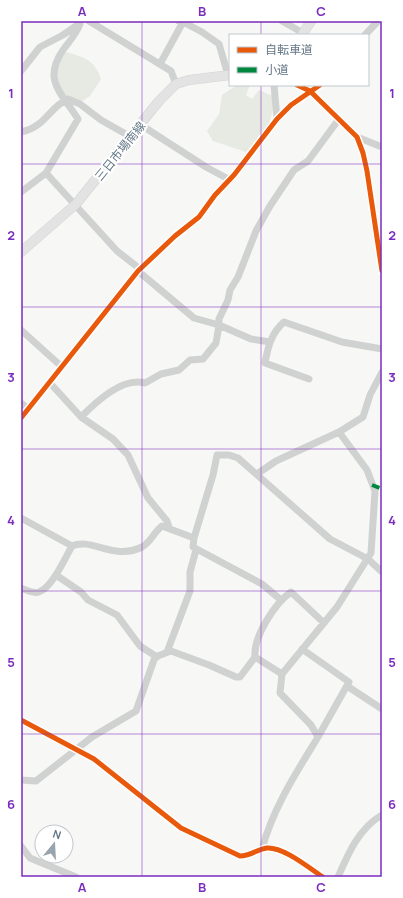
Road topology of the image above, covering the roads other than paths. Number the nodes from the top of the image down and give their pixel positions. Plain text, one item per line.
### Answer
1 (89, 21) edge
2 (282, 21) edge
3 (311, 21) edge
4 (378, 21) edge
5 (81, 22) edge
6 (181, 22) edge
7 (302, 34) edge
8 (366, 34) edge
9 (160, 64) junction
10 (21, 71) edge
11 (229, 75) edge
12 (176, 84) junction
13 (274, 86) edge
14 (299, 86) edge
15 (318, 86) edge
16 (310, 91) junction
17 (65, 100) junction
18 (277, 119) junction
19 (339, 119) junction
20 (141, 125) junction
21 (21, 132) edge
22 (131, 137) junction
23 (357, 137) junction
24 (382, 147) edge
25 (46, 173) junction
26 (230, 180) junction
27 (21, 192) edge
28 (76, 204) junction
29 (22, 250) edge
30 (139, 270) junction
31 (382, 271) edge
32 (219, 325) junction
33 (21, 330) edge
34 (270, 342) junction
35 (382, 349) edge
36 (62, 367) junction
37 (382, 372) edge
38 (309, 379) dead end
39 (50, 383) junction
40 (21, 403) edge
41 (29, 409) junction
42 (81, 417) junction
43 (21, 418) edge
44 (339, 432) junction
45 (257, 474) junction
46 (21, 518) edge
47 (169, 528) junction
48 (194, 538) junction
49 (72, 546) junction
50 (196, 550) junction
51 (368, 559) junction
52 (382, 572) edge
53 (56, 575) junction
54 (21, 588) edge
55 (281, 600) junction
56 (324, 623) junction
57 (302, 649) junction
58 (168, 652) junction
59 (157, 657) junction
60 (255, 657) junction
61 (282, 674) junction
62 (347, 686) junction
63 (382, 709) edge
64 (21, 720) edge
65 (318, 737) junction
66 (76, 748) junction
67 (21, 780) edge
68 (382, 814) edge
69 (21, 846) edge
70 (262, 849) junction
71 (76, 877) edge
72 (323, 877) edge
73 (338, 877) edge

1 - 9 street
2 - 7 street
3 - 7 main road
4 - 8 street
5 - 10 street
5 - 17 street
6 - 9 street
6 - 11 street
9 - 12 street
11 - 12 main road
12 - 20 main road, 三日市場南線
13 - 18 street
14 - 16 street
15 - 16 street
16 - 18 street
16 - 19 street
17 - 21 street
17 - 22 street
17 - 25 street
18 - 26 street
19 - 23 street
19 - 32 street
20 - 22 main road, 三日市場南線
20 - 26 street
22 - 28 main road, 三日市場南線
23 - 24 street
23 - 31 street
25 - 27 street
25 - 28 street
26 - 30 street
28 - 29 main road, 三日市場南線
28 - 30 street
30 - 32 street
30 - 36 street
32 - 34 street
32 - 42 street
33 - 36 street
34 - 35 street
34 - 38 street
36 - 39 street
37 - 44 street
39 - 41 street
39 - 42 street
40 - 41 street
41 - 43 street
42 - 47 street
44 - 45 street
44 - 51 street
45 - 48 street
45 - 51 street
46 - 49 street
47 - 48 street
47 - 49 street
48 - 50 street
49 - 53 street
50 - 55 street
50 - 58 street
51 - 52 street
51 - 56 street
53 - 54 street
53 - 59 street
55 - 56 street
55 - 60 street
56 - 57 street
57 - 61 street
57 - 62 street
58 - 59 street
58 - 60 street
59 - 66 street
60 - 61 street
61 - 65 street
62 - 63 street
62 - 65 street
64 - 66 street
65 - 70 street
66 - 67 street
66 - 70 street
68 - 73 street
69 - 71 street
70 - 72 street

